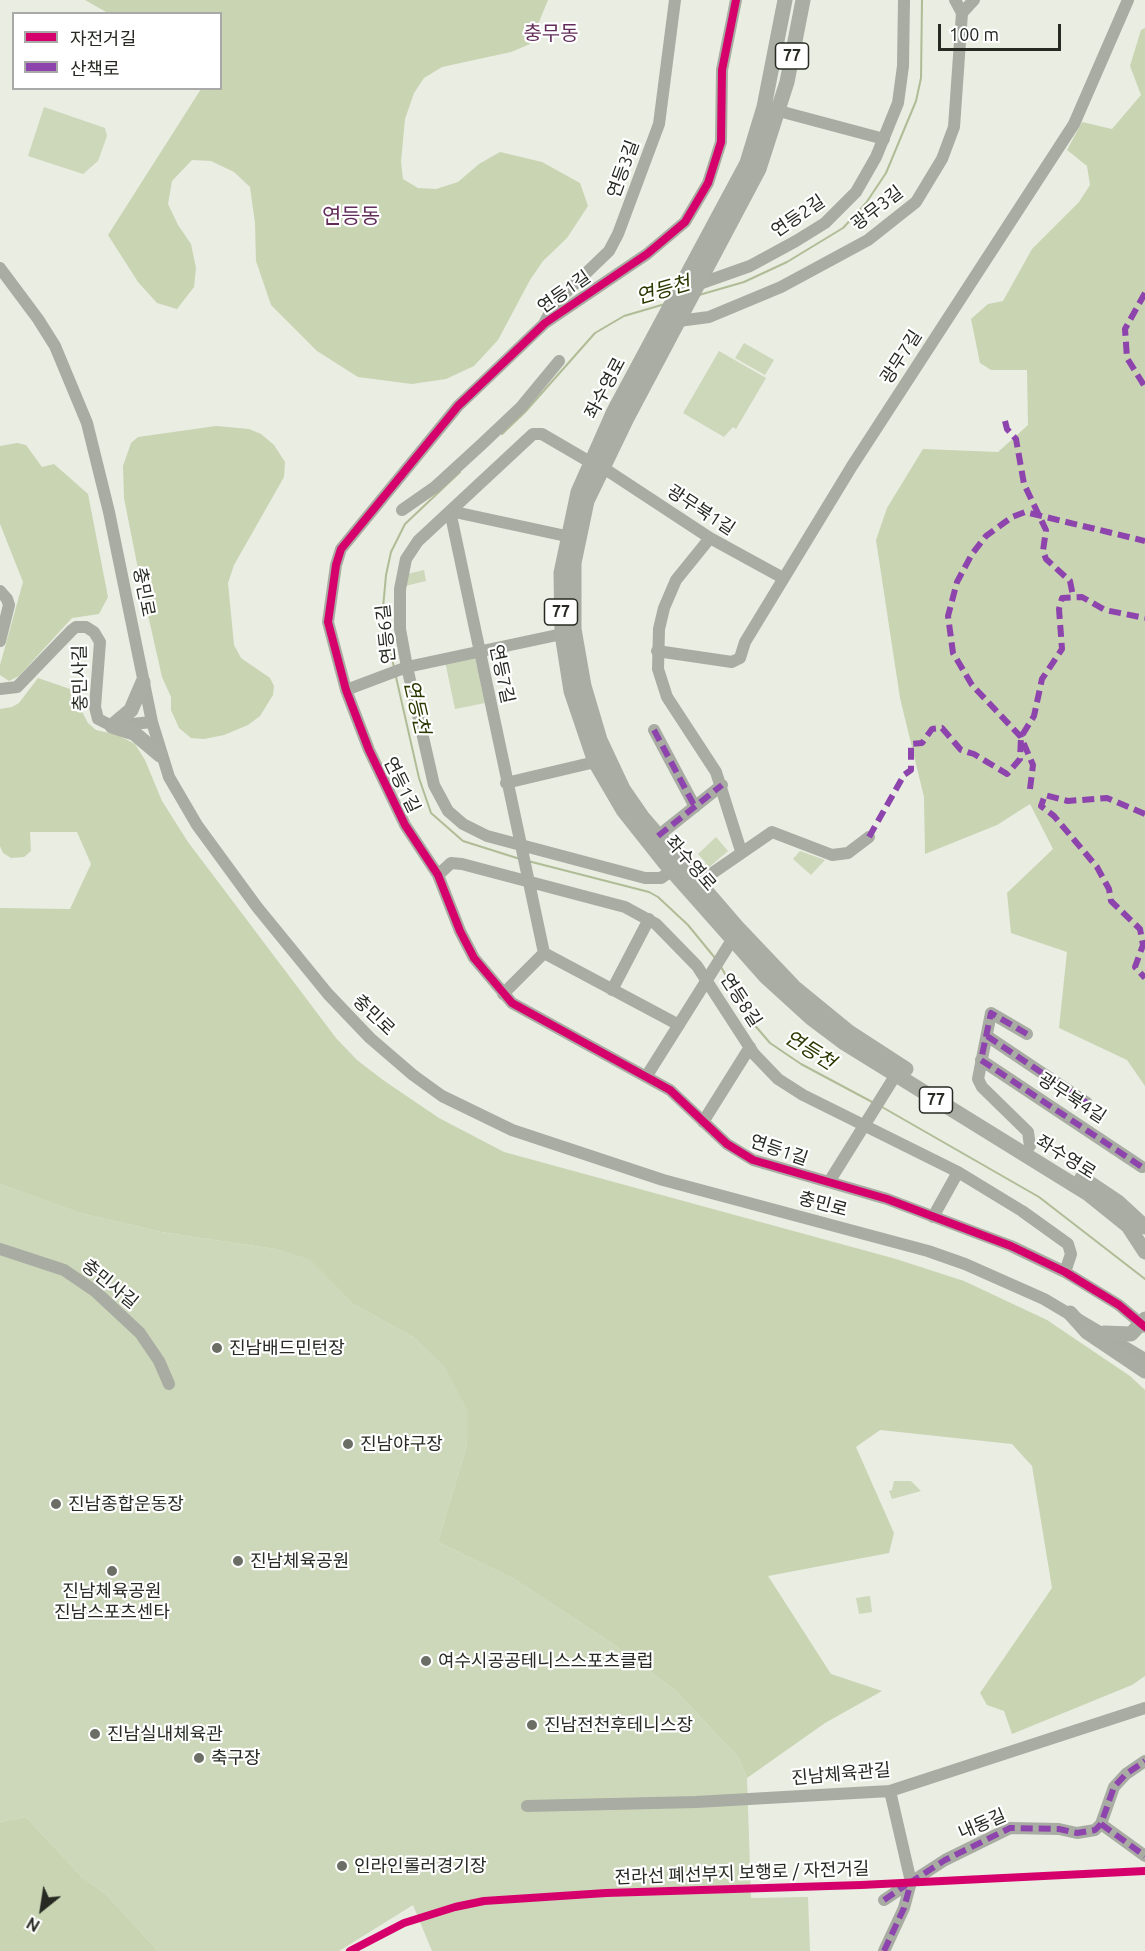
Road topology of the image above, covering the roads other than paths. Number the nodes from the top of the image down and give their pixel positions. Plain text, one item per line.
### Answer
1 (675, 0) edge
2 (736, 0) edge
3 (785, 0) edge
4 (803, 0) edge
5 (904, 0) edge
6 (955, 0) edge
7 (974, 0) edge
8 (1128, 0) edge
9 (962, 13) junction
10 (779, 111) junction
11 (884, 139) junction
12 (753, 166) junction
13 (0, 268) edge
14 (699, 284) junction
15 (679, 321) junction
16 (662, 322) junction
17 (545, 323) junction
18 (559, 361) dead end
19 (596, 464) junction
20 (402, 510) dead end
21 (450, 511) junction
22 (566, 536) junction
23 (710, 538) junction
24 (783, 578) junction
25 (0, 591) edge
26 (562, 634) junction
27 (0, 641) edge
28 (479, 651) junction
29 (657, 651) junction
30 (407, 667) junction
31 (143, 682) junction
32 (0, 689) edge
33 (346, 690) junction
34 (152, 722) junction
35 (112, 726) junction
36 (654, 730) dead end
37 (160, 755) junction
38 (595, 762) junction
39 (506, 783) junction
40 (722, 785) junction
41 (695, 807) junction
42 (658, 836) junction
43 (869, 837) dead end
44 (519, 844) junction
45 (741, 851) junction
46 (670, 863) junction
47 (438, 875) junction
48 (528, 882) junction
49 (698, 883) junction
50 (649, 919) junction
51 (730, 942) junction
52 (544, 953) junction
53 (707, 980) junction
54 (612, 990) junction
55 (503, 994) junction
56 (679, 1025) junction
57 (1026, 1034) dead end
58 (987, 1036) junction
59 (750, 1047) junction
60 (981, 1060) junction
61 (895, 1076) junction
62 (646, 1077) junction
63 (1088, 1103) dead end
64 (703, 1122) junction
65 (865, 1125) junction
66 (1030, 1146) junction
67 (1142, 1167) dead end
68 (958, 1172) junction
69 (829, 1182) junction
70 (933, 1217) junction
71 (1145, 1227) edge
72 (0, 1249) edge
73 (1145, 1252) edge
74 (1065, 1272) junction
75 (1070, 1313) junction
76 (1144, 1323) edge
77 (1104, 1333) junction
78 (1145, 1359) edge
79 (1145, 1371) edge
80 (170, 1384) dead end
81 (1145, 1708) edge
82 (1145, 1761) edge
83 (890, 1791) junction
84 (527, 1806) dead end
85 (1101, 1824) junction
86 (1145, 1856) edge
87 (911, 1882) junction
88 (884, 1900) dead end
89 (884, 1951) edge

1 - 17 street, 연등3길
2 - 17 street, 연등1길
3 - 12 main road, 77
4 - 10 main road, 77
5 - 11 street, 연등2길
6 - 9 street
7 - 9 street
8 - 24 street, 광무7길
9 - 15 street, 광무3길
10 - 11 street
10 - 12 main road, 77
11 - 14 street, 연등2길
12 - 14 main road, 77
12 - 16 main road, 좌수영로 / 77
13 - 31 street, 충민로
14 - 15 main road, 좌수영로
15 - 16 street, 광무3길
15 - 19 main road, 좌수영로 / 77
16 - 19 main road, 좌수영로 / 77
17 - 33 street, 연등1길
18 - 20 street
19 - 21 street, 연등6길
19 - 22 main road, 좌수영로 / 77
19 - 23 street, 광무북1길
19 - 42 main road, 좌수영로 / 77
21 - 22 street
21 - 28 street, 연등7길
21 - 30 street, 연등6길
22 - 26 main road, 좌수영로 / 77
23 - 24 street, 광무북1길
23 - 29 street
24 - 29 street, 광무7길
25 - 27 street
26 - 28 street
26 - 38 main road, 좌수영로 / 77
28 - 30 street
28 - 39 street, 연등7길
29 - 40 street
30 - 33 street
30 - 44 street, 연등6길
31 - 34 street, 충민로
31 - 35 main road
32 - 35 street, 충민사길
33 - 47 street, 연등1길
34 - 35 street, 충민사길
34 - 37 street, 충민로
35 - 37 main road
36 - 41 street
37 - 75 street, 충민로
38 - 39 street
38 - 46 main road, 좌수영로 / 77
39 - 44 street, 연등7길
40 - 41 street
40 - 45 street
41 - 42 street
42 - 46 main road, 좌수영로 / 77
43 - 45 street
44 - 46 street, 연등6길
44 - 48 street, 연등7길
45 - 49 street
46 - 49 main road, 좌수영로 / 77
46 - 51 main road, 좌수영로 / 77
47 - 48 street, 연등8길
47 - 55 street, 연등1길
48 - 50 street, 연등8길
48 - 52 street
49 - 61 main road, 좌수영로 / 77
50 - 53 street, 연등8길
50 - 54 street
51 - 53 street
51 - 61 main road, 좌수영로 / 77
52 - 54 street
52 - 55 street
53 - 56 street
53 - 59 street, 연등8길
54 - 56 street
55 - 62 street, 연등1길
56 - 62 street
57 - 58 street
58 - 60 street
58 - 63 street
59 - 64 street
59 - 65 street, 연등8길
60 - 66 street
60 - 67 street, 광무북4길
61 - 65 street
61 - 66 main road, 좌수영로 / 77
61 - 73 main road, 좌수영로 / 77
62 - 64 street, 연등1길
64 - 69 street, 연등1길
65 - 68 street, 연등8길
65 - 69 street
66 - 71 main road, 좌수영로 / 77
68 - 70 street
68 - 74 street, 연등8길
69 - 70 street, 연등1길
70 - 74 street, 연등1길
72 - 80 street, 충민사길
74 - 76 street, 연등1길
75 - 77 street, 충민로
75 - 79 main road
76 - 77 main road
77 - 78 street, 충민로
81 - 83 street, 진남체육관길
82 - 85 street
83 - 84 street, 진남체육관길
83 - 87 street
85 - 86 street
85 - 87 street, 내동길
87 - 88 street, 내동길
87 - 89 street

